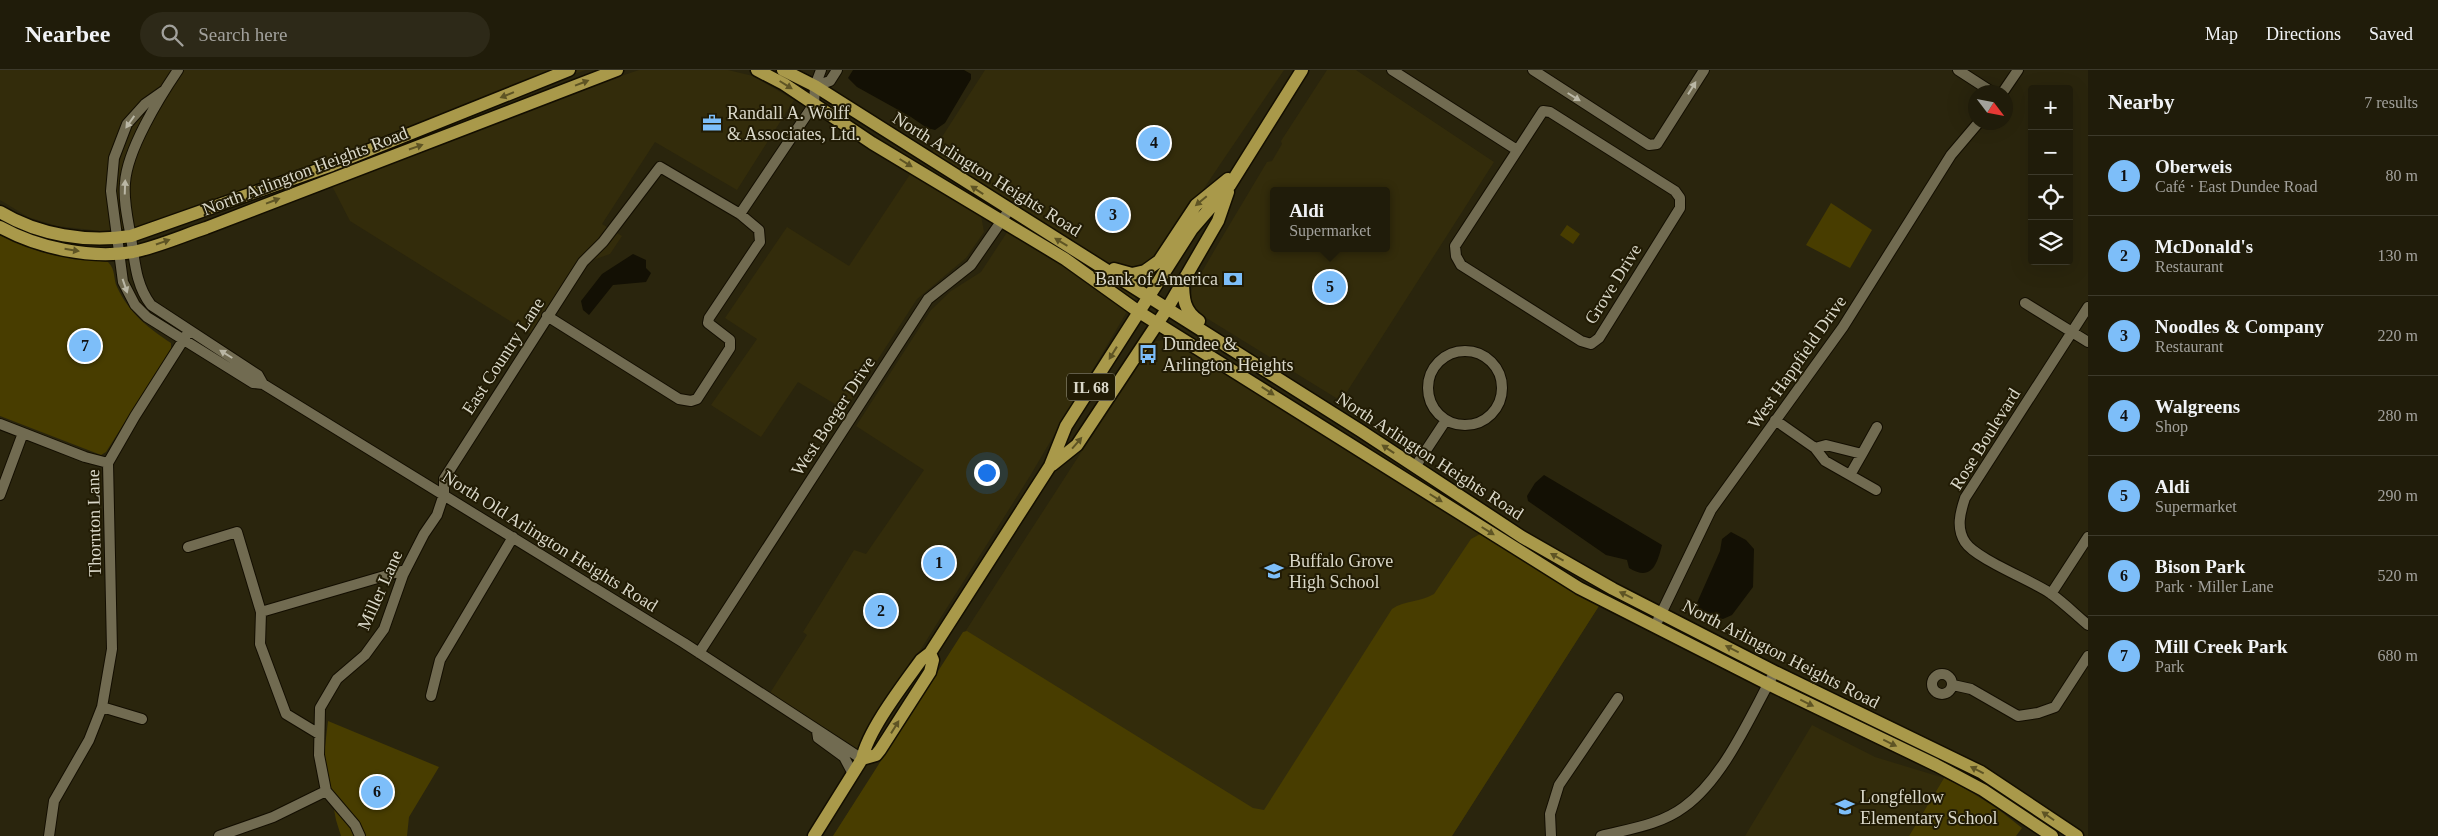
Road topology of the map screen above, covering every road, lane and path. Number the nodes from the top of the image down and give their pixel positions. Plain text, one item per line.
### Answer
1 (178, 70) edge
2 (569, 70) edge
3 (617, 70) edge
4 (757, 70) edge
5 (783, 70) edge
6 (821, 70) edge
7 (837, 70) edge
8 (1302, 70) edge
9 (1392, 70) edge
10 (1534, 70) edge
11 (1704, 70) edge
12 (1958, 70) edge
13 (2018, 70) edge
14 (1981, 85) edge
15 (2008, 85) edge
16 (815, 86) junction
17 (165, 90) junction
18 (814, 104) junction
19 (1972, 130) edge
20 (1518, 150) junction
21 (1239, 170) junction
22 (1230, 185) junction
23 (1009, 210) junction
24 (0, 212) edge
25 (740, 214) junction
26 (1002, 222) junction
27 (0, 227) edge
28 (131, 236) junction
29 (117, 238) junction
30 (133, 252) junction
31 (119, 253) junction
32 (1091, 260) junction
33 (1183, 280) junction
34 (1149, 297) junction
35 (2025, 303) dead end
36 (2088, 307) edge
37 (1167, 309) junction
38 (1139, 312) junction
39 (548, 316) junction
40 (1158, 323) junction
41 (189, 331) junction
42 (2072, 333) junction
43 (183, 341) junction
44 (2088, 342) edge
45 (1238, 353) junction
46 (263, 384) junction
47 (1446, 420) junction
48 (1776, 420) junction
49 (0, 424) edge
50 (1877, 427) dead end
51 (23, 433) junction
52 (1815, 448) junction
53 (1862, 454) junction
54 (108, 463) junction
55 (1050, 466) junction
56 (1415, 467) junction
57 (1850, 475) junction
58 (1876, 490) dead end
59 (444, 494) junction
60 (0, 495) edge
61 (513, 537) junction
62 (2088, 537) edge
63 (188, 547) dead end
64 (405, 570) junction
65 (2051, 594) junction
66 (261, 612) junction
67 (1661, 613) junction
68 (2088, 625) edge
69 (1654, 627) junction
70 (699, 653) junction
71 (2088, 656) edge
72 (1775, 672) junction
73 (1768, 684) junction
74 (1952, 685) dead end
75 (431, 696) dead end
76 (1618, 698) dead end
77 (102, 707) junction
78 (142, 719) dead end
79 (817, 731) junction
80 (319, 734) junction
81 (862, 759) junction
82 (853, 774) junction
83 (326, 791) junction
84 (49, 836) edge
85 (219, 836) edge
86 (360, 836) edge
87 (814, 836) edge
88 (1552, 836) edge
89 (1601, 836) edge
90 (2052, 836) edge
91 (2077, 836) edge

1 - 17 street, North Old Arlington Heights Road
2 -> 28 main road, North Arlington Heights Road
30 -> 3 main road, North Arlington Heights Road
4 -> 18 main road, North Arlington Heights Road
5 - 16 main road, North Arlington Heights Road
6 - 16 street
7 - 16 street
8 - 21 main road, IL 68
9 - 20 street
10 -> 11 street
12 - 14 street
13 - 15 street
16 - 18 street
23 -> 16 main road, North Arlington Heights Road
28 -> 17 street, North Old Arlington Heights Road
17 -> 29 street, North Old Arlington Heights Road
18 - 25 street
18 -> 26 main road, North Arlington Heights Road
19 - 48 street, West Happfield Drive
20 - 20 street, Grove Drive
21 - 22 main road, IL 68
21 -> 32 main road
22 - 33 main road, IL 68
22 - 34 main road, IL 68
23 - 26 street, West Boeger Drive
32 -> 23 main road, North Arlington Heights Road
24 - 29 main road, North Arlington Heights Road
25 - 39 street, East Country Lane
25 - 39 street
26 - 38 main road, North Arlington Heights Road
26 - 70 street, West Boeger Drive
27 -> 31 main road, North Arlington Heights Road
28 - 29 main road, North Arlington Heights Road
28 - 30 street, North Old Arlington Heights Road
29 - 31 street, North Old Arlington Heights Road
30 - 31 main road, North Arlington Heights Road
30 - 41 street, North Old Arlington Heights Road
31 -> 43 street, North Old Arlington Heights Road
32 - 34 main road, North Arlington Heights Road
33 - 37 main road, IL 68
33 - 45 main road
34 - 37 main road, North Arlington Heights Road
34 - 38 main road, IL 68
35 - 42 street
36 - 42 street, Rose Boulevard
37 - 40 main road, IL 68
37 - 45 main road, North Arlington Heights Road
38 - 40 main road, North Arlington Heights Road
38 -> 55 main road, IL 68
39 - 59 street, East Country Lane
55 -> 40 main road, IL 68
40 -> 69 main road, North Arlington Heights Road
41 - 43 street, Thornton Lane
46 -> 41 street, North Old Arlington Heights Road
42 - 44 street
42 - 65 street, Rose Boulevard
43 - 46 street, North Old Arlington Heights Road
43 - 54 street, Thornton Lane
56 -> 45 main road, North Arlington Heights Road
46 - 59 street, North Old Arlington Heights Road
47 - 47 street
47 - 56 street
48 - 52 street
48 - 67 street, West Happfield Drive
49 - 51 street
50 - 53 street
51 - 54 street
51 - 60 street
52 - 53 street
52 - 57 street
53 - 57 street
54 - 77 street, Thornton Lane
55 - 81 main road, IL 68
67 -> 56 main road, North Arlington Heights Road
57 - 58 street
59 - 61 street, North Old Arlington Heights Road
59 - 64 street, Miller Lane
61 - 70 street, North Old Arlington Heights Road
61 - 75 street
62 - 65 street
63 - 66 street
64 - 66 street
64 - 80 street, Miller Lane
65 - 68 street, Rose Boulevard
66 - 80 street
67 - 69 street, West Happfield Drive
72 -> 67 main road, North Arlington Heights Road
69 - 73 main road, North Arlington Heights Road
70 - 79 street, North Old Arlington Heights Road
71 - 74 street
72 - 73 street
91 -> 72 main road, North Arlington Heights Road
73 - 89 street
73 -> 90 main road, North Arlington Heights Road
76 - 88 street
77 - 78 street
77 - 84 street, Thornton Lane
79 - 81 street, North Old Arlington Heights Road
79 - 82 street, North Old Arlington Heights Road
80 - 83 street, Miller Lane
81 - 82 main road, IL 68
82 - 87 main road, IL 68
83 - 85 street
83 - 86 street, Miller Lane

